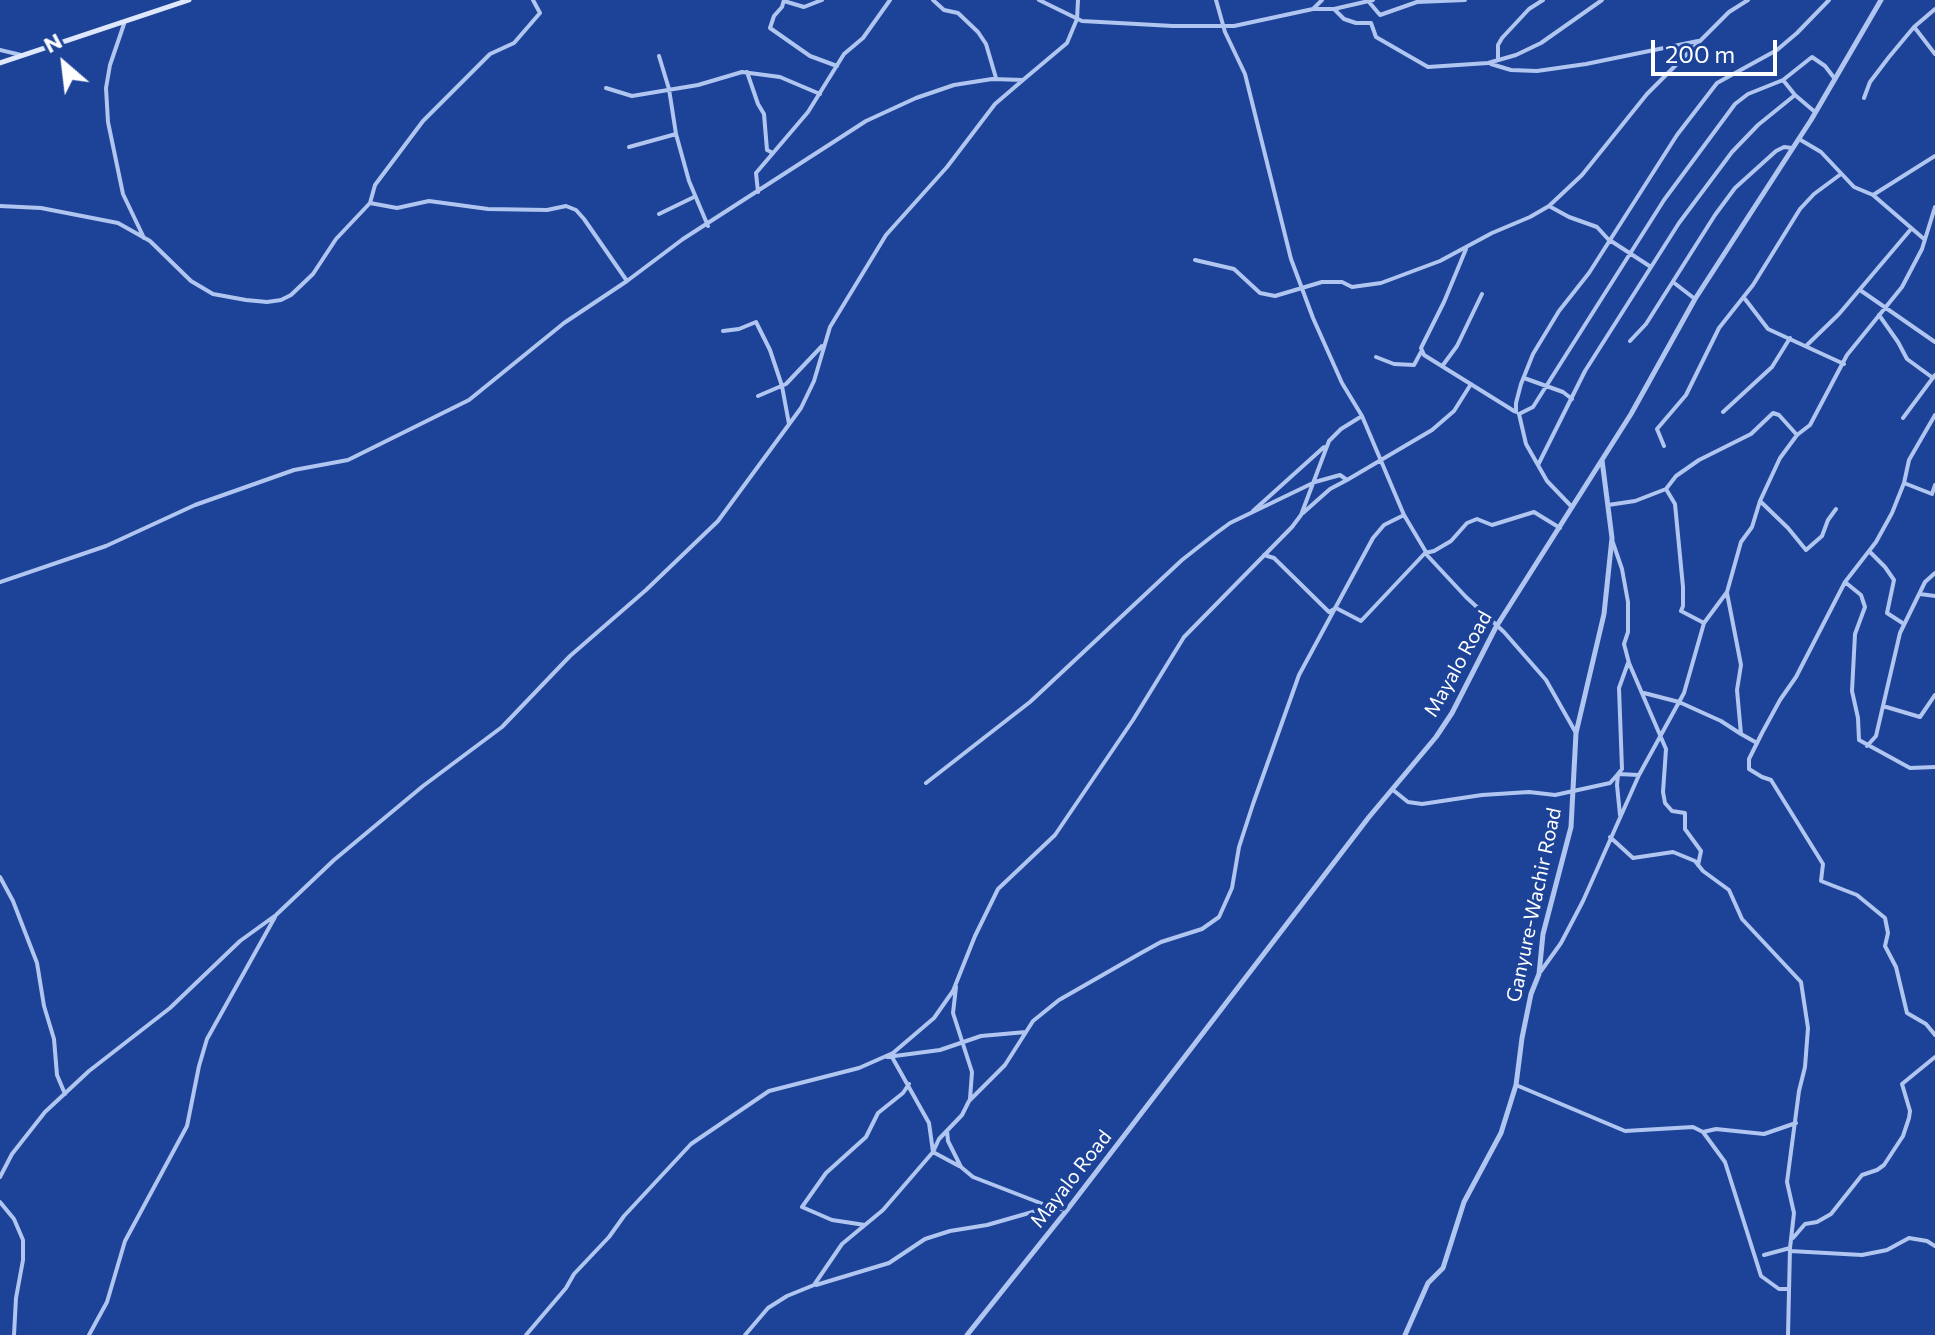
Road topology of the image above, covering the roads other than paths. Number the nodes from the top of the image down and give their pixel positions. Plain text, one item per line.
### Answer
1 (189, 0) edge
2 (533, 0) edge
3 (784, 0) edge
4 (820, 0) edge
5 (890, 0) edge
6 (933, 0) edge
7 (1039, 0) edge
8 (1078, 0) edge
9 (1216, 0) edge
10 (1322, 0) edge
11 (1465, 0) edge
12 (1543, 0) edge
13 (1602, 0) edge
14 (1748, 0) edge
15 (1829, 0) edge
16 (1371, 1) edge
17 (1878, 1) edge
18 (1313, 9) junction
19 (1334, 9) junction
20 (1935, 9) edge
21 (1380, 15) junction
22 (1077, 19) junction
23 (1371, 23) junction
24 (124, 24) junction
25 (1224, 25) junction
26 (1914, 27) junction
27 (1699, 41) junction
28 (0, 50) edge
29 (1935, 54) edge
30 (22, 55) junction
31 (659, 56) dead end
32 (1498, 60) junction
33 (0, 63) edge
34 (1488, 63) junction
35 (837, 66) junction
36 (747, 72) junction
37 (996, 78) junction
38 (1835, 79) junction
39 (1023, 80) junction
40 (1783, 80) junction
41 (606, 88) dead end
42 (669, 89) junction
43 (820, 94) junction
44 (1795, 95) junction
45 (1864, 98) dead end
46 (1815, 112) junction
47 (676, 134) junction
48 (1799, 139) junction
49 (629, 147) dead end
50 (1792, 148) junction
51 (773, 153) junction
52 (1935, 156) edge
53 (1841, 174) junction
54 (758, 192) junction
55 (1873, 195) junction
56 (694, 197) junction
57 (370, 203) junction
58 (0, 206) edge
59 (1549, 206) junction
60 (1935, 207) edge
61 (659, 214) dead end
62 (708, 226) junction
63 (1911, 229) junction
64 (1608, 239) junction
65 (1924, 239) junction
66 (145, 240) junction
67 (1467, 248) junction
68 (1630, 253) junction
69 (1195, 260) dead end
70 (1651, 267) junction
71 (627, 281) junction
72 (1673, 282) junction
73 (1301, 287) junction
74 (1860, 290) junction
75 (1482, 294) dead end
76 (1744, 298) junction
77 (1695, 299) junction
78 (1885, 307) junction
79 (1879, 315) junction
80 (723, 331) dead end
81 (1790, 338) junction
82 (1630, 341) dead end
83 (1935, 342) edge
84 (824, 344) junction
85 (1806, 346) junction
86 (1421, 351) junction
87 (1376, 357) dead end
88 (1844, 364) junction
89 (1443, 365) junction
90 (1934, 376) edge
91 (1524, 378) junction
92 (1471, 384) junction
93 (1547, 385) junction
94 (782, 386) junction
95 (758, 396) dead end
96 (1573, 400) junction
97 (1723, 412) dead end
98 (1518, 413) junction
99 (1935, 415) edge
100 (1362, 416) junction
101 (1903, 418) dead end
102 (789, 426) junction
103 (1797, 435) junction
104 (1326, 446) junction
105 (1664, 446) dead end
106 (1380, 460) junction
107 (1602, 460) junction
108 (1538, 465) junction
109 (1347, 480) junction
110 (1315, 482) junction
111 (1904, 483) junction
112 (1935, 485) edge
113 (1666, 489) junction
114 (1760, 501) junction
115 (1606, 505) junction
116 (1573, 508) junction
117 (1836, 509) dead end
118 (1251, 514) junction
119 (1301, 515) junction
120 (1404, 515) junction
121 (1560, 528) junction
122 (1612, 538) junction
123 (1869, 551) junction
124 (1425, 553) junction
125 (1264, 555) junction
126 (1935, 573) edge
127 (0, 582) edge
128 (1845, 582) junction
129 (1727, 592) junction
130 (1920, 594) junction
131 (1935, 596) edge
132 (1336, 608) junction
133 (1704, 623) junction
134 (1904, 624) junction
135 (1496, 627) junction
136 (1628, 661) junction
137 (1642, 693) junction
138 (1935, 695) edge
139 (1679, 702) junction
140 (1883, 706) junction
141 (1576, 733) junction
142 (1741, 734) junction
143 (1659, 737) junction
144 (1757, 743) junction
145 (1867, 746) junction
146 (1935, 767) edge
147 (1618, 774) junction
148 (1639, 775) junction
149 (926, 783) dead end
150 (1393, 790) junction
151 (1573, 792) junction
152 (1620, 817) junction
153 (1610, 837) junction
154 (1698, 866) junction
155 (0, 877) edge
156 (276, 915) junction
157 (1539, 974) junction
158 (957, 976) junction
159 (1026, 1032) junction
160 (1935, 1035) edge
161 (961, 1041) junction
162 (884, 1057) junction
163 (892, 1057) junction
164 (1935, 1057) edge
165 (909, 1084) junction
166 (1516, 1085) junction
167 (65, 1094) junction
168 (969, 1101) junction
169 (1796, 1123) junction
170 (947, 1131) junction
171 (1703, 1132) junction
172 (933, 1152) junction
173 (961, 1167) junction
174 (0, 1177) edge
175 (0, 1202) edge
176 (1050, 1207) junction
177 (1067, 1210) junction
178 (865, 1225) junction
179 (1791, 1239) junction
180 (1935, 1246) edge
181 (1790, 1250) junction
182 (1764, 1255) dead end
183 (814, 1285) junction
184 (1789, 1289) junction
185 (14, 1335) edge
186 (89, 1335) edge
187 (526, 1335) edge
188 (745, 1335) edge
189 (967, 1335) edge
190 (1405, 1335) edge
191 (1788, 1335) edge

1 - 24 main road
2 - 57 street
3 - 4 street
3 - 35 street
5 - 35 street
6 - 37 street
7 - 22 street
8 - 22 street
9 - 25 street
10 - 18 street
11 - 21 street
12 - 32 street
13 - 32 street
14 - 27 street
15 - 64 street
16 - 19 street
16 - 21 street
17 - 38 street, Mayalo Road
18 - 19 street
18 - 25 street
19 - 23 street
20 - 26 street
21 - 23 street
22 - 25 street
22 - 39 street
23 - 34 street
24 - 30 main road
24 - 66 street
25 - 73 street
26 - 29 street
26 - 45 street
27 - 34 street
27 - 59 street
28 - 30 street
30 - 33 main road
31 - 42 street
32 - 34 street
35 - 43 street
36 - 42 street
36 - 43 street
36 - 51 street
37 - 39 street
37 - 54 street
38 - 40 street
38 - 46 street, Mayalo Road
39 - 84 street
40 - 44 street
40 - 68 street
41 - 42 street
42 - 47 street
43 - 51 street
44 - 46 street
44 - 70 street
46 - 48 street, Mayalo Road
47 - 49 street
47 - 56 street
48 - 50 street, Mayalo Road
48 - 53 street
50 - 72 street
50 - 77 street, Mayalo Road
51 - 54 street
52 - 55 street
53 - 55 street
53 - 76 street
54 - 62 street
55 - 63 street
56 - 61 street
56 - 62 street
57 - 66 street
57 - 71 street
58 - 66 street
59 - 64 street
59 - 67 street
60 - 65 street
62 - 71 street
63 - 65 street
63 - 74 street
64 - 68 street
64 - 91 street
65 - 78 street
67 - 73 street
67 - 86 street
68 - 70 street
68 - 93 street
69 - 73 street
70 - 96 street
71 - 127 street
72 - 77 street
72 - 82 street
73 - 100 street
74 - 78 street
74 - 85 street
75 - 89 street
76 - 81 street
76 - 105 street
77 - 107 street, Mayalo Road
78 - 79 street
78 - 83 street
79 - 88 street
79 - 90 street
80 - 94 street
81 - 85 street
81 - 97 street
84 - 94 street
84 - 102 street
85 - 88 street
86 - 87 street
86 - 89 street
88 - 103 street
89 - 92 street
90 - 101 street
91 - 93 street
91 - 98 street
92 - 98 street
92 - 106 street
93 - 96 street
93 - 98 street
94 - 95 street
94 - 102 street
96 - 108 street
98 - 108 street
99 - 111 street
100 - 104 street
100 - 106 street
102 - 156 street
103 - 113 street
103 - 114 street
104 - 110 street
104 - 118 street
106 - 109 street
106 - 120 street
107 - 115 street, Ganyure-Wachir Road
107 - 116 street, Mayalo Road
108 - 116 street
109 - 110 street
109 - 119 street
110 - 118 street
110 - 119 street
111 - 112 street
111 - 123 street
113 - 115 street
113 - 133 street
114 - 117 street
114 - 129 street
115 - 122 street, Ganyure-Wachir Road
116 - 121 street, Mayalo Road
118 - 149 street
119 - 125 street
120 - 124 street
120 - 132 street
121 - 124 street
121 - 135 street, Mayalo Road
122 - 136 street
122 - 141 street, Ganyure-Wachir Road
123 - 128 street
123 - 134 street
124 - 132 street
124 - 135 street
125 - 132 street
125 - 158 street
126 - 130 street
128 - 144 street
128 - 145 street
129 - 133 street
129 - 142 street
130 - 131 street
130 - 134 street
132 - 159 street
133 - 139 street
134 - 140 street
135 - 141 street
135 - 150 street, Mayalo Road
136 - 137 street
136 - 147 street
137 - 139 street
137 - 143 street
138 - 140 street
139 - 142 street
139 - 143 street
140 - 145 street
141 - 151 street, Ganyure-Wachir Road
142 - 144 street
143 - 148 street
143 - 154 street
144 - 160 street
145 - 146 street
147 - 148 street
147 - 151 street
147 - 152 street
148 - 152 street
150 - 151 street
150 - 177 street, Mayalo Road
151 - 157 street, Ganyure-Wachir Road
152 - 153 street
153 - 154 street
153 - 157 street
154 - 169 street
155 - 167 street
156 - 167 street
156 - 186 street
157 - 166 street, Ganyure-Wachir Road
158 - 161 street
158 - 162 street
159 - 161 street
159 - 168 street
161 - 163 street
161 - 168 street
162 - 163 street
162 - 187 street
163 - 165 street
164 - 179 street
165 - 172 street
165 - 178 street
166 - 171 street
166 - 190 street, Ganyure-Wachir Road
167 - 174 street
168 - 170 street
169 - 171 street
169 - 179 street
170 - 172 street
170 - 173 street
171 - 184 street
172 - 173 street
172 - 178 street
173 - 176 street
175 - 185 street
176 - 177 street
176 - 183 street
177 - 189 street, Mayalo Road
178 - 183 street
179 - 181 street
180 - 181 street
181 - 182 street
181 - 184 street
183 - 188 street
184 - 191 street

